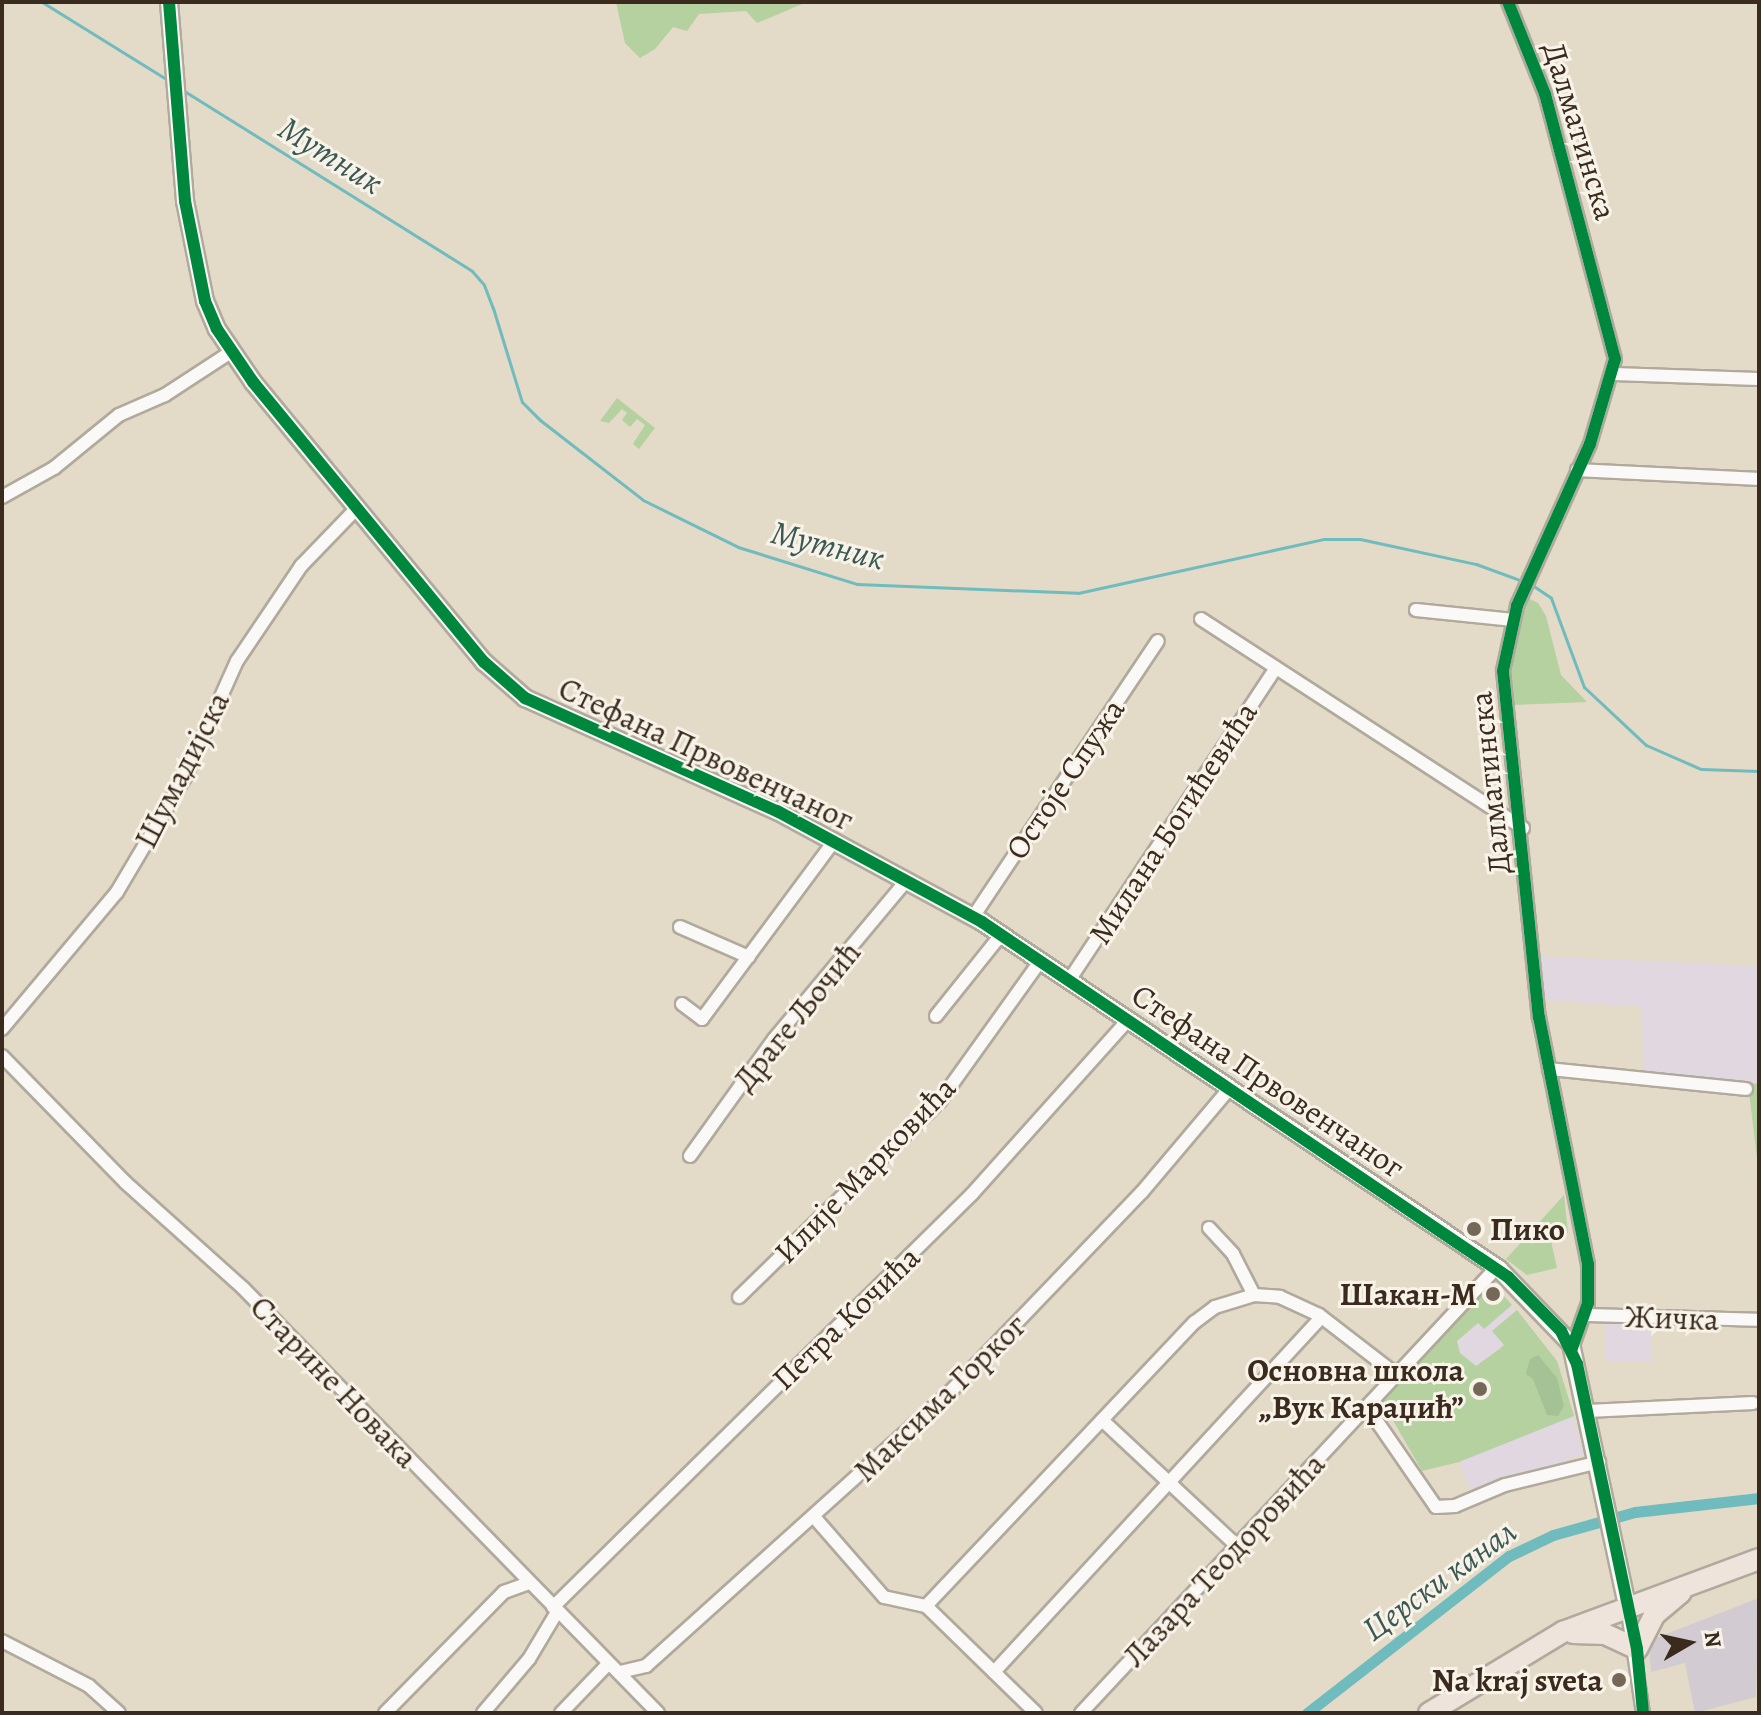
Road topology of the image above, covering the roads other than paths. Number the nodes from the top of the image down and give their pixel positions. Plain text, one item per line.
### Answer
1 (169, 2) edge
2 (1508, 2) edge
3 (231, 352) junction
4 (1613, 374) junction
5 (1759, 379) edge
6 (1577, 470) junction
7 (1759, 479) edge
8 (2, 497) edge
9 (357, 508) junction
10 (1416, 610) dead end
11 (1201, 619) dead end
12 (1513, 620) junction
13 (1158, 641) dead end
14 (1276, 668) junction
15 (1523, 828) junction
16 (834, 841) junction
17 (907, 880) junction
18 (973, 917) junction
19 (680, 927) dead end
20 (1001, 935) junction
21 (749, 957) junction
22 (1041, 960) junction
23 (1070, 979) junction
24 (682, 1004) dead end
25 (936, 1016) dead end
26 (1129, 1019) junction
27 (2, 1029) edge
28 (2, 1056) edge
29 (1549, 1069) junction
30 (1230, 1088) junction
31 (1746, 1089) dead end
32 (690, 1156) dead end
33 (1209, 1228) dead end
34 (1497, 1267) junction
35 (1254, 1295) junction
36 (739, 1297) dead end
37 (1585, 1315) junction
38 (1322, 1317) junction
39 (1759, 1320) edge
40 (1572, 1348) junction
41 (1397, 1375) junction
42 (1753, 1403) dead end
43 (1367, 1407) junction
44 (1588, 1411) junction
45 (1102, 1420) junction
46 (1599, 1462) junction
47 (1171, 1484) junction
48 (815, 1518) junction
49 (1237, 1546) junction
50 (1759, 1559) edge
51 (529, 1583) junction
52 (1688, 1584) junction
53 (1627, 1605) junction
54 (926, 1606) junction
55 (555, 1609) junction
56 (1557, 1635) junction
57 (2, 1641) edge
58 (1637, 1649) junction
59 (608, 1664) junction
60 (620, 1672) junction
61 (994, 1672) junction
62 (119, 1713) edge
63 (385, 1713) edge
64 (483, 1713) edge
65 (561, 1713) edge
66 (658, 1713) edge
67 (1036, 1713) edge
68 (1081, 1713) edge
69 (1429, 1713) edge
70 (1643, 1713) edge

1 - 3 street, Стефана Првовенчаног
2 - 4 street, Далматинска
3 - 8 street
3 - 9 street, Стефана Првовенчаног
4 - 5 street
4 - 6 street, Далматинска
6 - 7 street
6 - 12 street, Далматинска
9 - 16 street, Стефана Првовенчаног
9 - 27 street, Шумадијска
10 - 12 street
11 - 14 street
12 - 15 street, Далматинска
13 - 18 street, Остоје Спужа
14 - 15 street
14 - 23 street, Милана Богићевића
15 - 29 street, Далматинска
16 - 17 street, Стефана Првовенчаног
16 - 21 street
17 - 18 street, Стефана Првовенчаног
17 - 32 street, Драге Љочић
18 - 20 street, Стефана Првовенчаног
19 - 21 street
20 - 22 street, Стефана Првовенчаног
20 - 25 street
21 - 24 street
22 - 23 street, Стефана Првовенчаног
22 - 36 street, Илије Марковића
23 - 26 street, Стефана Првовенчаног
26 - 30 street, Стефана Првовенчаног
26 - 55 street, Петра Кочића
28 - 51 street, Старине Новака
29 - 31 street
29 - 37 street, Далматинска
30 - 34 street, Стефана Првовенчаног
30 - 48 street, Максима Горког
33 - 35 street
34 - 40 street, Стефана Првовенчаног
34 - 41 street, Лазара Теодоровића
35 - 38 street
35 - 45 street
37 - 39 street, Жичка
37 - 40 street, Далматинска
38 - 41 street
38 - 47 street
40 - 44 street, Стефана Првовенчаног
41 - 43 street, Лазара Теодоровића
42 - 44 street
43 - 46 street
43 - 49 street, Лазара Теодоровића
44 - 46 street, Стефана Првовенчаног
45 - 47 street
45 - 54 street
46 - 53 street, Стефана Првовенчаног
47 - 49 street
47 - 61 street
48 - 54 street
48 - 60 street, Максима Горког
49 - 68 street, Лазара Теодоровића
50 - 52 main road
51 - 55 street, Старине Новака
51 - 63 street
52 - 53 main road
52 - 58 main road
53 - 56 main road
53 - 58 street
54 - 61 street
55 - 59 street, Старине Новака
55 - 64 street, Петра Кочића
56 - 58 main road
56 - 69 main road
57 - 62 street
58 - 70 street
59 - 60 street, Старине Новака
59 - 65 street
60 - 66 street, Старине Новака
61 - 67 street

